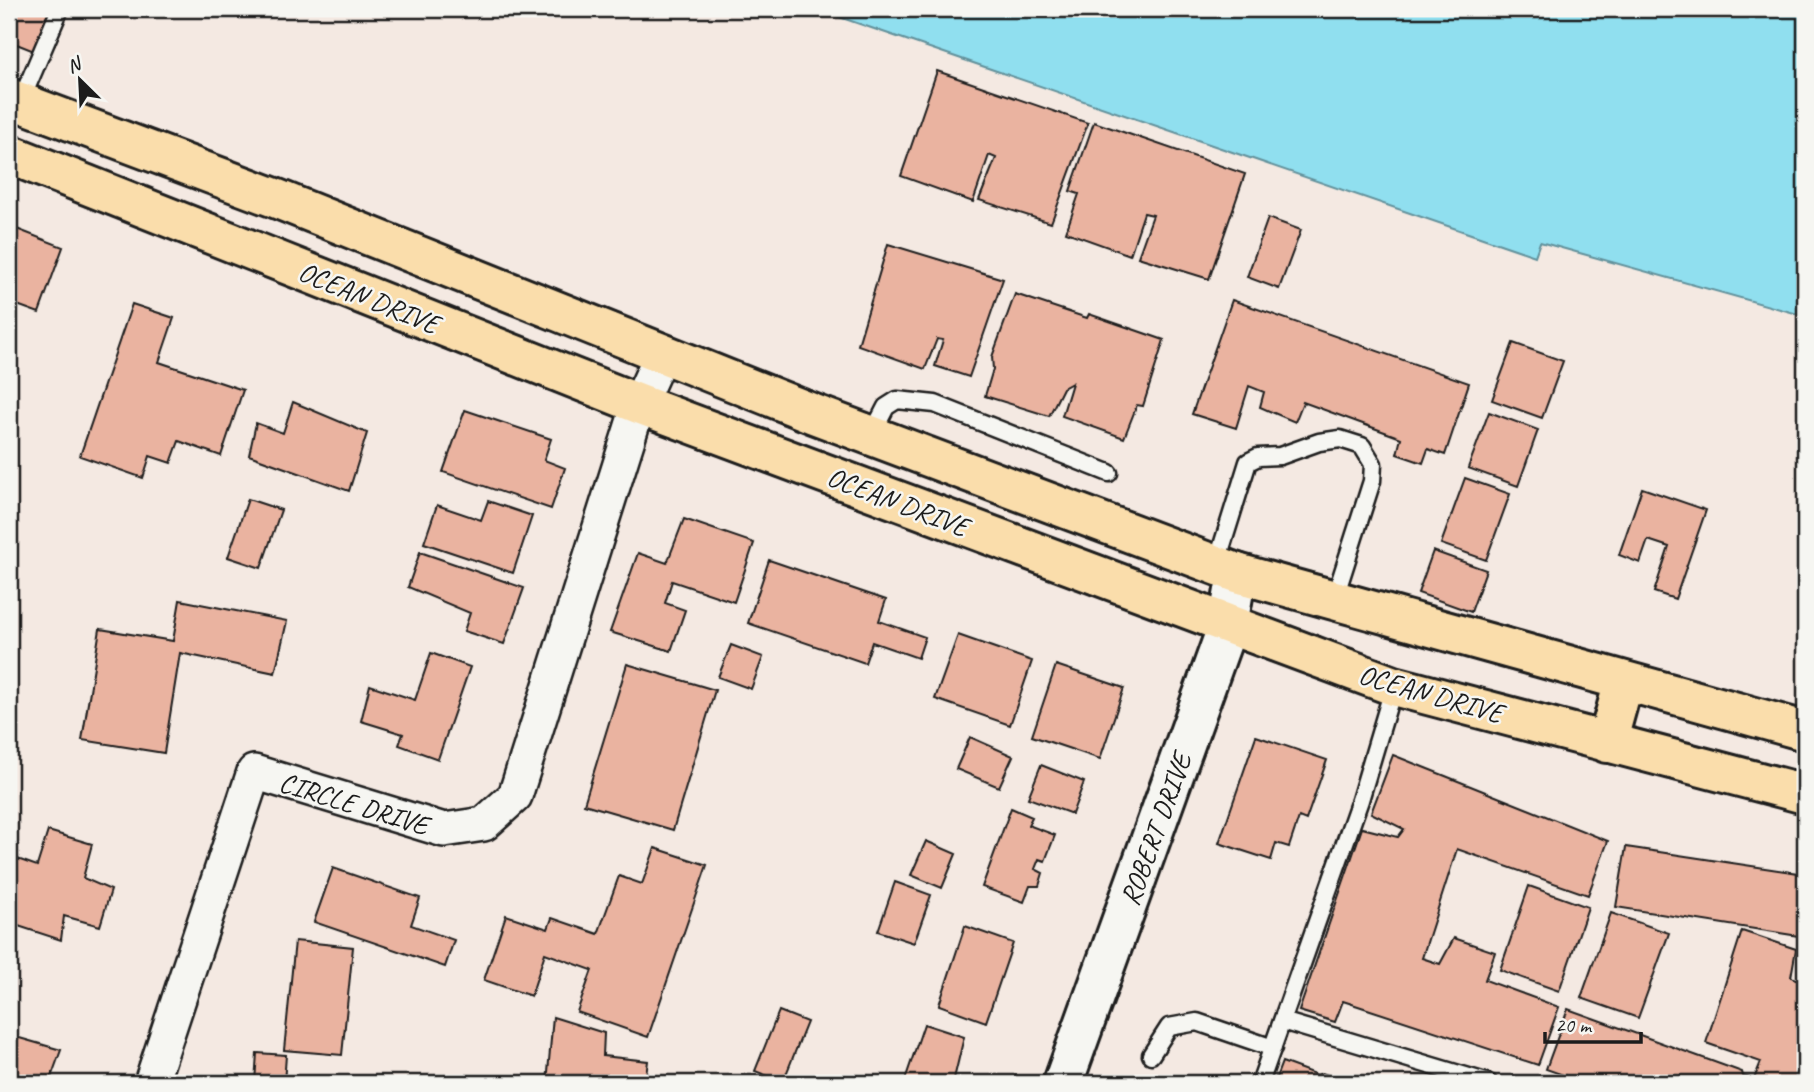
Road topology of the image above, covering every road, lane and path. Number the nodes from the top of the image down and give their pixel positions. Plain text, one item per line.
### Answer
1 (61, 9) edge
2 (14, 100) edge
3 (9, 155) edge
4 (275, 198) junction
5 (251, 250) junction
6 (440, 264) junction
7 (419, 317) junction
8 (662, 353) junction
9 (639, 404) junction
10 (871, 436) junction
11 (1109, 473) dead end
12 (866, 489) junction
13 (1227, 569) junction
14 (1334, 600) junction
15 (1228, 625) junction
16 (1624, 681) junction
17 (1394, 686) junction
18 (1805, 731) edge
19 (1607, 743) junction
20 (1805, 794) edge
21 (1282, 1021) junction
22 (1273, 1048) junction
23 (1151, 1055) dead end
24 (151, 1083) edge
25 (1063, 1083) edge
26 (1260, 1083) edge
27 (1489, 1083) edge

1 - 2 lane
2 - 4 main road, OCEAN DRIVE
3 - 5 main road, OCEAN DRIVE
4 - 5 main road
4 - 6 main road, OCEAN DRIVE
5 - 7 main road, OCEAN DRIVE
6 - 7 main road
6 - 8 main road, OCEAN DRIVE
7 - 9 main road, OCEAN DRIVE
8 - 9 street, CIRCLE DRIVE
8 - 10 main road, OCEAN DRIVE
9 - 12 main road, OCEAN DRIVE
9 - 24 street, CIRCLE DRIVE
10 - 11 lane
10 - 12 main road
10 - 13 main road, OCEAN DRIVE
12 - 15 main road, OCEAN DRIVE
13 - 14 main road, OCEAN DRIVE
13 - 14 lane
13 - 15 street, ROBERT DRIVE
14 - 16 main road, OCEAN DRIVE
15 - 17 main road, OCEAN DRIVE
15 - 25 street, ROBERT DRIVE
16 - 18 main road, OCEAN DRIVE
16 - 19 main road
17 - 19 main road, OCEAN DRIVE
17 - 21 lane
19 - 20 main road, OCEAN DRIVE
21 - 22 lane
21 - 27 lane
22 - 23 lane
22 - 26 lane

